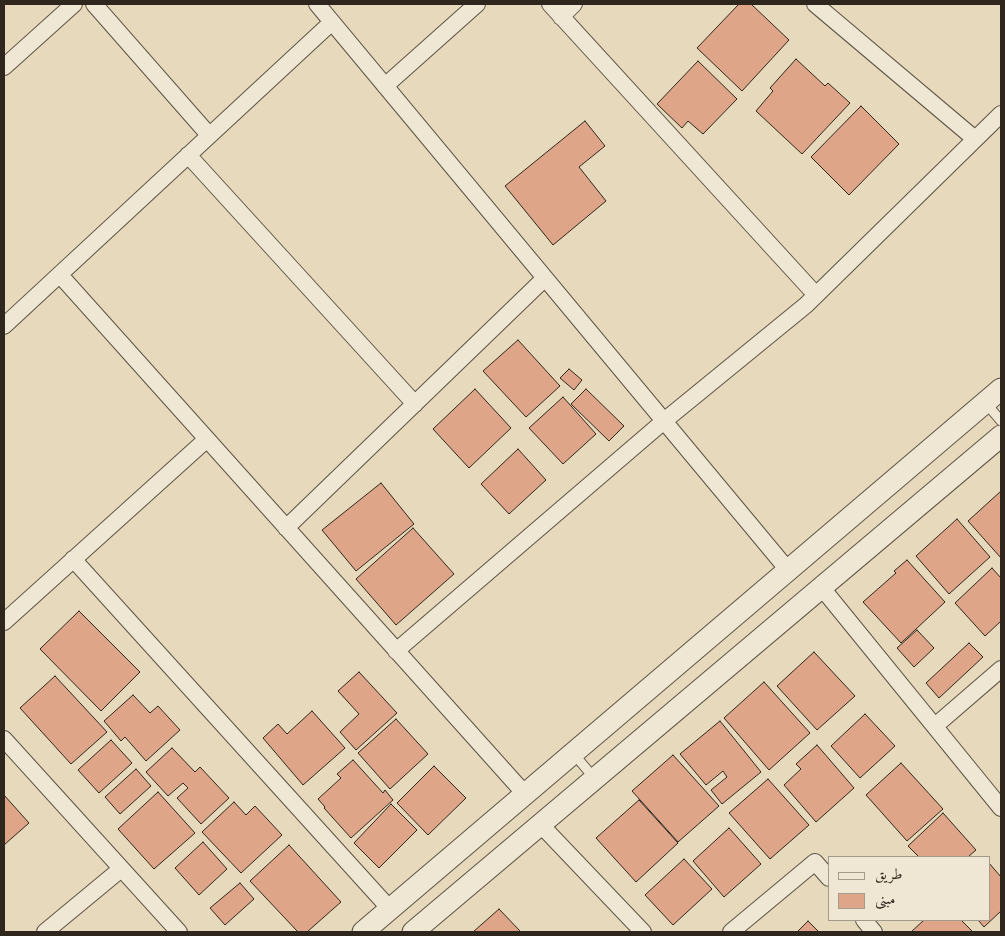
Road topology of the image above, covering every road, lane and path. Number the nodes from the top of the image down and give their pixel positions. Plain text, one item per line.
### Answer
1 (74, 4) edge
2 (94, 4) edge
3 (317, 4) edge
4 (477, 4) edge
5 (550, 4) edge
6 (574, 4) edge
7 (815, 4) edge
8 (561, 17) junction
9 (332, 22) junction
10 (4, 67) edge
11 (385, 86) junction
12 (1001, 114) edge
13 (210, 136) junction
14 (975, 139) junction
15 (188, 155) junction
16 (60, 274) junction
17 (545, 278) junction
18 (816, 295) junction
19 (4, 326) edge
20 (1001, 388) edge
21 (985, 402) junction
22 (415, 404) junction
23 (664, 421) junction
24 (1001, 421) edge
25 (1001, 436) edge
26 (207, 439) junction
27 (286, 528) junction
28 (73, 559) junction
29 (788, 570) junction
30 (822, 588) junction
31 (4, 622) edge
32 (396, 650) junction
33 (1001, 668) edge
34 (935, 726) junction
35 (4, 738) edge
36 (573, 753) junction
37 (595, 779) junction
38 (525, 794) junction
39 (1001, 808) edge
40 (541, 825) junction
41 (121, 869) junction
42 (828, 877) edge
43 (390, 909) junction
44 (865, 921) edge
45 (45, 932) edge
46 (179, 932) edge
47 (363, 932) edge
48 (414, 932) edge
49 (643, 932) edge
50 (730, 932) edge
51 (874, 932) edge

1 - 10 street
2 - 13 street
3 - 9 street
4 - 11 street
5 - 8 street
6 - 8 street
7 - 14 street
8 - 18 street
9 - 11 street
9 - 13 street
11 - 17 street
12 - 14 street
13 - 15 street
14 - 18 street
15 - 16 street
15 - 22 street
16 - 19 street
16 - 26 street
17 - 22 street
17 - 23 street
18 - 23 street
20 - 21 street
21 - 24 lane
21 - 29 street
22 - 27 street
23 - 29 street
23 - 32 street
25 - 30 street
26 - 27 street
26 - 28 street
27 - 32 street
28 - 31 street
28 - 43 street
29 - 36 street
30 - 34 street
30 - 37 street
32 - 38 street
33 - 34 street
34 - 39 street
35 - 41 street
36 - 37 lane
36 - 38 street
37 - 40 street
38 - 43 street
40 - 48 street
40 - 49 street
41 - 45 street
41 - 46 street
42 - 50 street
43 - 47 street
44 - 51 street

